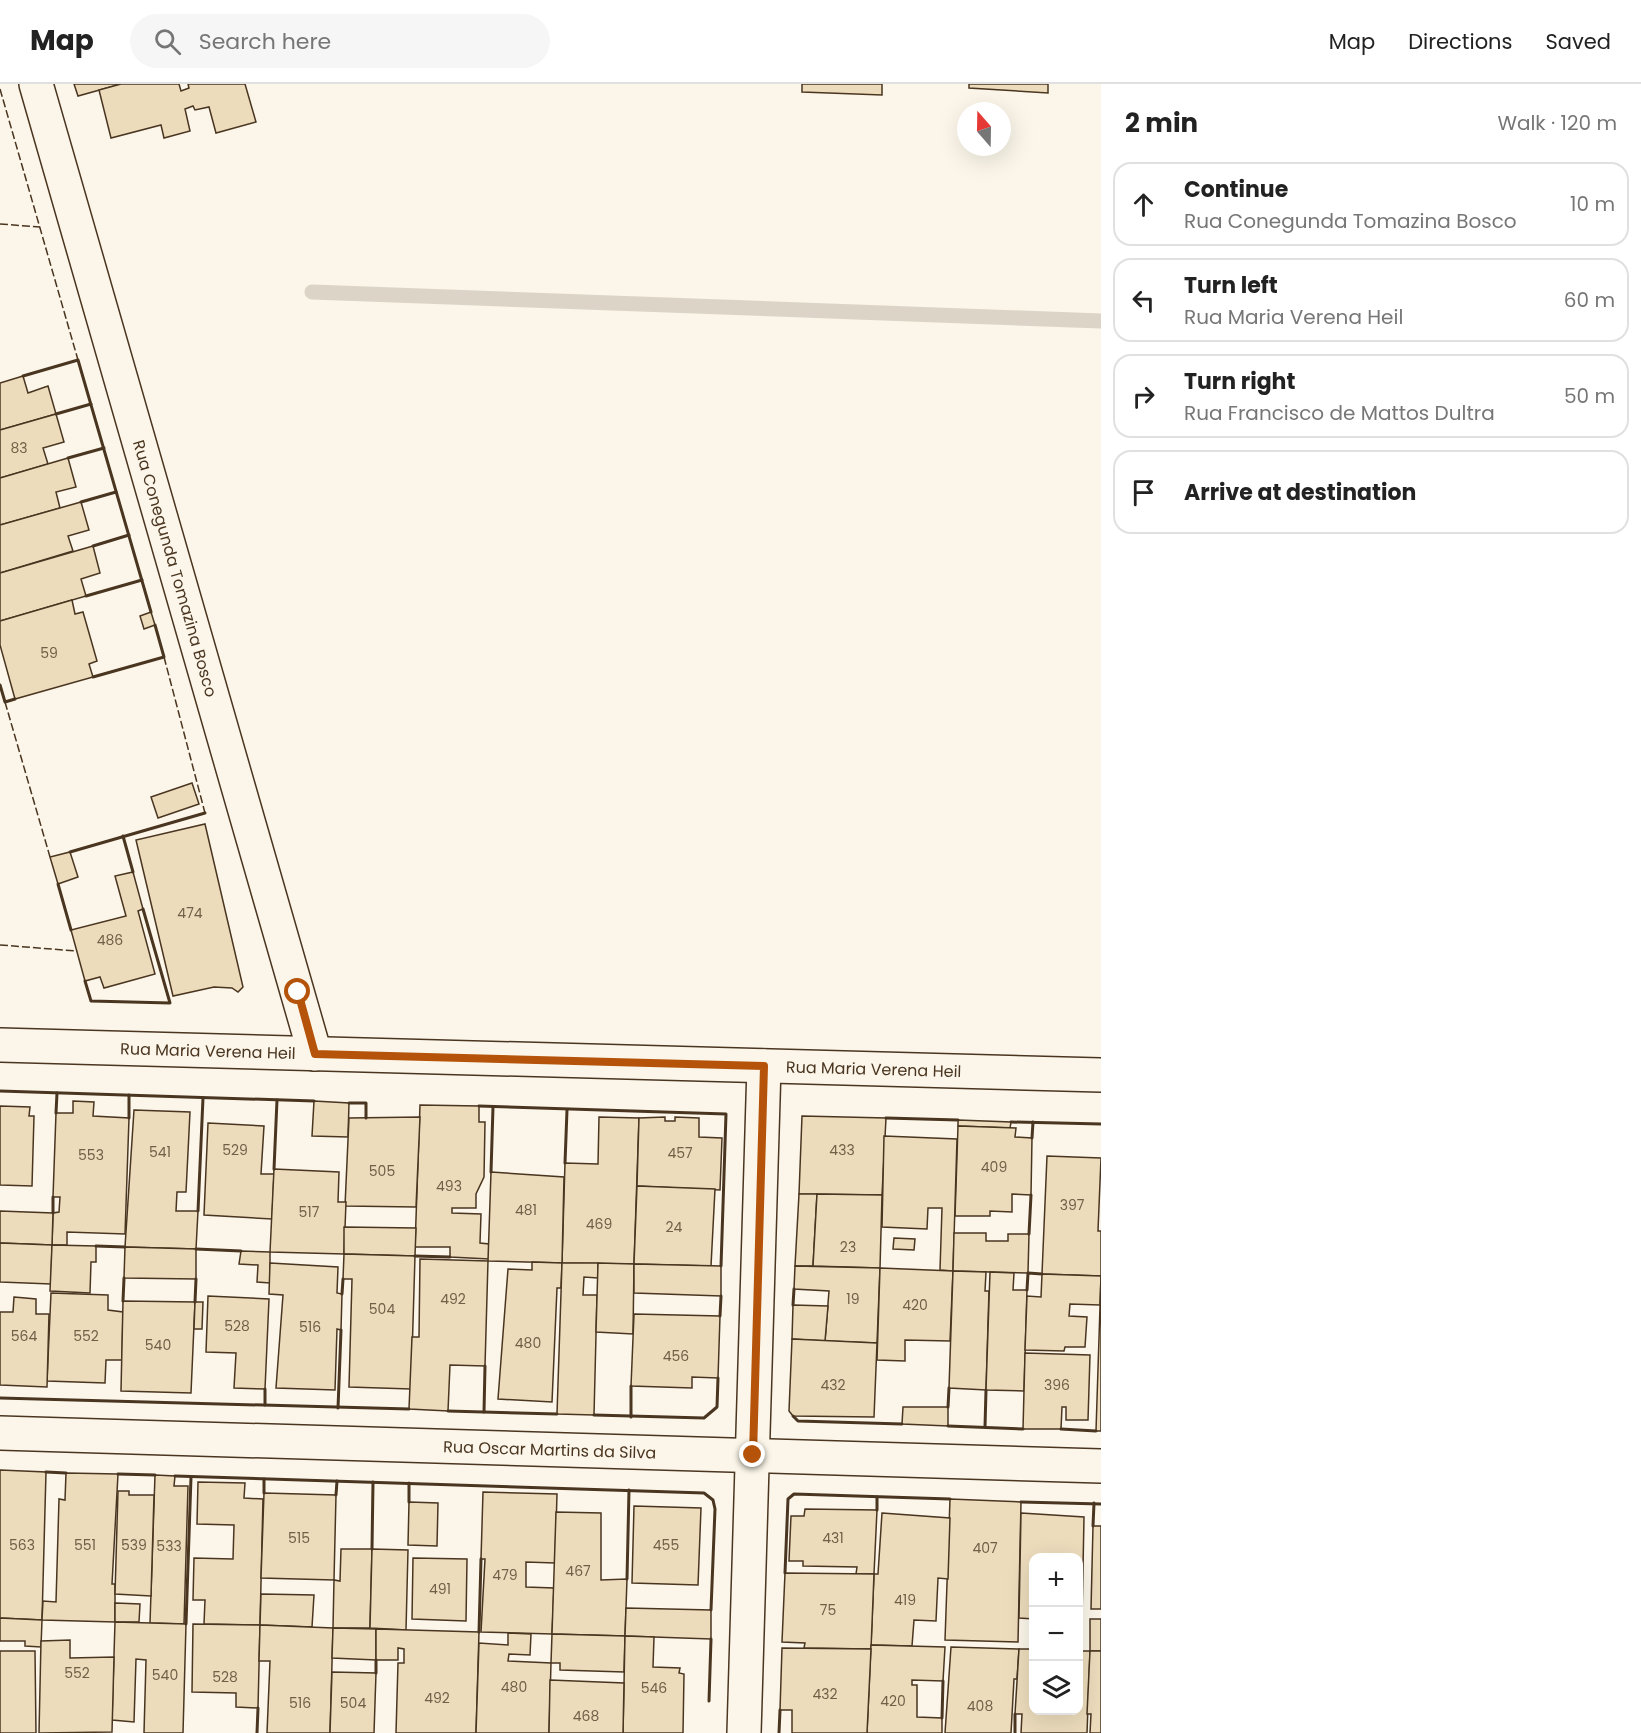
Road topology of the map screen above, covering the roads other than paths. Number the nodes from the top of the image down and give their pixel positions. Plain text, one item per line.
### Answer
1 (36, 84) edge
2 (0, 1045) edge
3 (315, 1054) junction
4 (764, 1066) junction
5 (1101, 1075) edge
6 (0, 1433) edge
7 (753, 1455) junction
8 (1101, 1466) edge
9 (744, 1733) edge

1 - 3 street, Rua Conegunda Tomazina Bosco
2 - 3 street, Rua Maria Verena Heil
3 - 4 street, Rua Maria Verena Heil
4 - 5 street, Rua Maria Verena Heil
4 - 7 street
6 - 7 street, Rua Oscar Martins da Silva
7 - 8 street, Rua Oscar Martins da Silva
7 - 9 street

